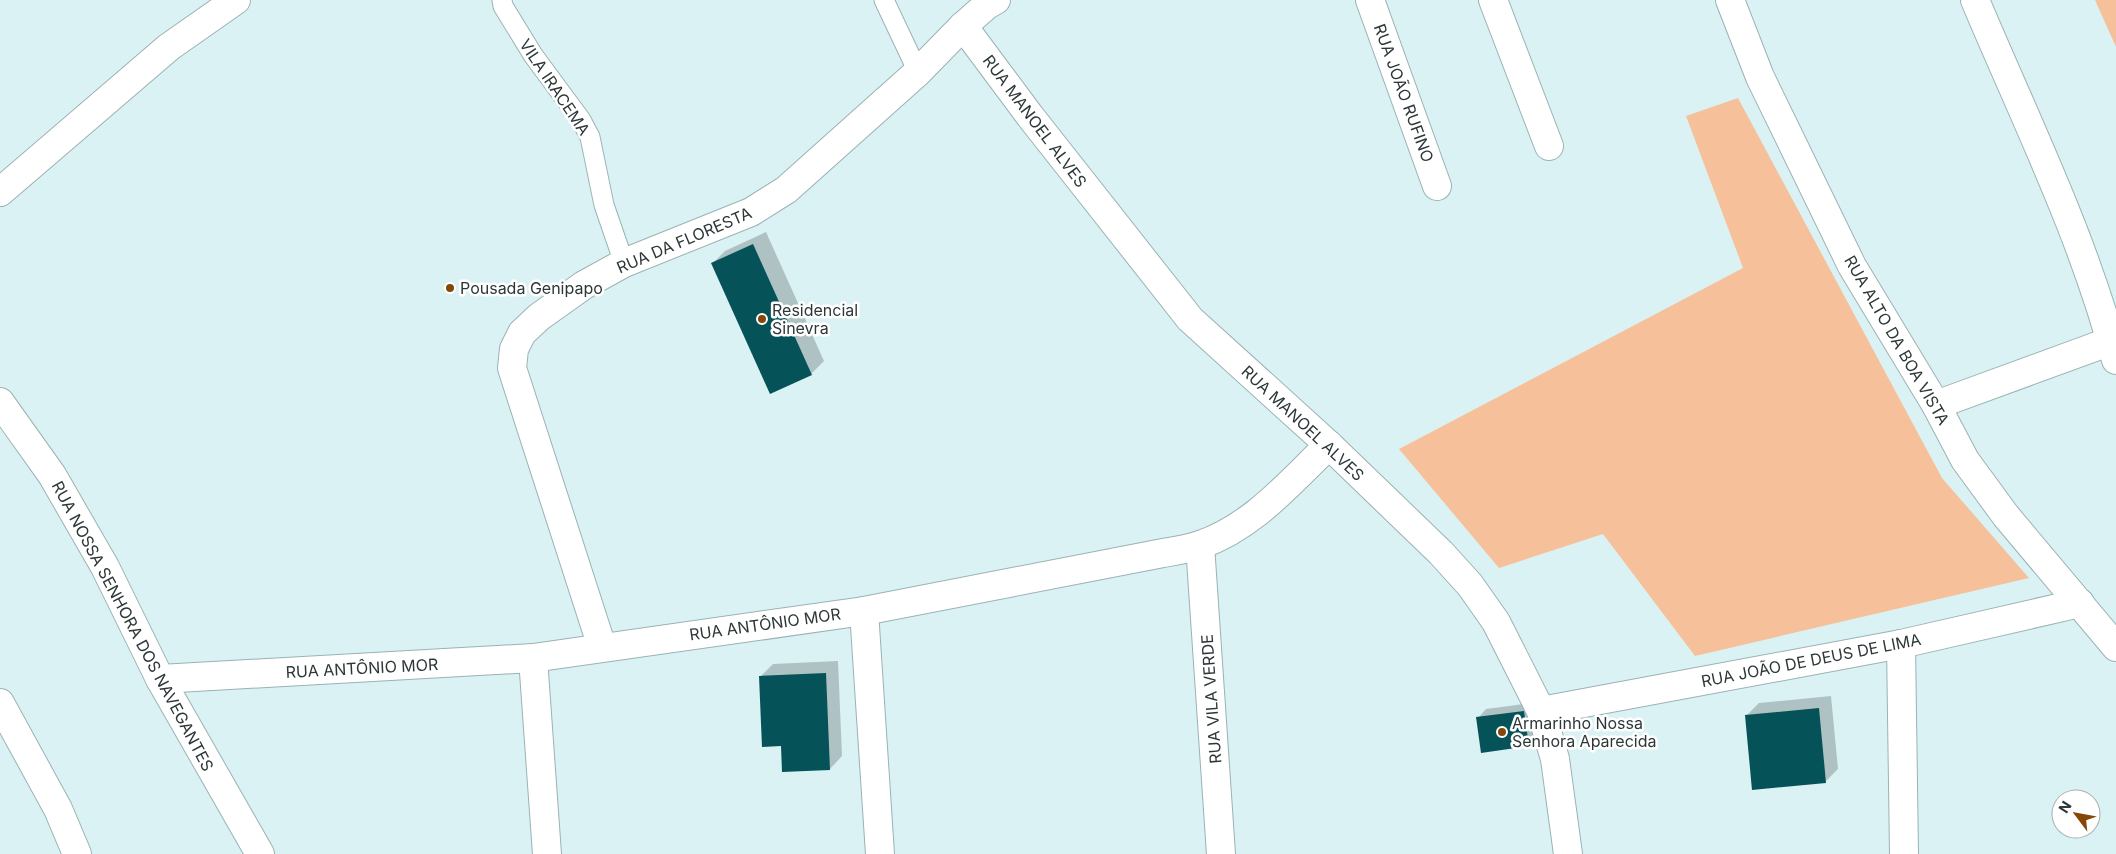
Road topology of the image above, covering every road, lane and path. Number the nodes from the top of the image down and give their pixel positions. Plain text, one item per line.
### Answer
1 (236, 0) edge
2 (502, 0) edge
3 (884, 0) edge
4 (996, 0) edge
5 (1370, 0) edge
6 (1492, 0) edge
7 (1730, 0) edge
8 (1975, 0) edge
9 (963, 26) junction
10 (918, 72) junction
11 (1549, 146) dead end
12 (1437, 186) dead end
13 (0, 192) edge
14 (624, 263) junction
15 (2114, 350) edge
16 (0, 402) edge
17 (1936, 405) junction
18 (1329, 445) junction
19 (1200, 545) junction
20 (2080, 603) junction
21 (864, 611) junction
22 (1902, 644) junction
23 (602, 647) junction
24 (2116, 647) edge
25 (533, 658) junction
26 (160, 679) junction
27 (0, 703) edge
28 (1542, 711) junction
29 (77, 854) edge
30 (260, 854) edge
31 (546, 854) edge
32 (880, 854) edge
33 (1221, 854) edge
34 (1568, 854) edge
35 (1904, 854) edge

1 - 13 street
2 - 14 lane, VILA IRACEMA
3 - 10 lane
4 - 9 street, RUA DA FLORESTA
5 - 12 street, RUA JOÃO RUFINO
6 - 11 street
7 - 17 street, RUA ALTO DA BOA VISTA
8 - 15 street
9 - 10 street, RUA DA FLORESTA
9 - 18 street, RUA MANOEL ALVES
10 - 14 street, RUA DA FLORESTA
14 - 23 street, RUA DA FLORESTA
15 - 17 street
16 - 26 street, RUA NOSSA SENHORA DOS NAVEGANTES
17 - 20 street, RUA ALTO DA BOA VISTA
18 - 19 street, RUA ANTÔNIO MOR
18 - 28 street, RUA MANOEL ALVES
19 - 21 street, RUA ANTÔNIO MOR
19 - 33 street, RUA VILA VERDE
20 - 22 street, RUA JOÃO DE DEUS DE LIMA
20 - 24 street, RUA ALTO DA BOA VISTA
21 - 23 street, RUA ANTÔNIO MOR
21 - 32 street
22 - 28 street, RUA JOÃO DE DEUS DE LIMA
22 - 35 street
23 - 25 street, RUA ANTÔNIO MOR
25 - 26 street, RUA ANTÔNIO MOR
25 - 31 street
26 - 30 street, RUA NOSSA SENHORA DOS NAVEGANTES
27 - 29 street
28 - 34 street, RUA MANOEL ALVES

